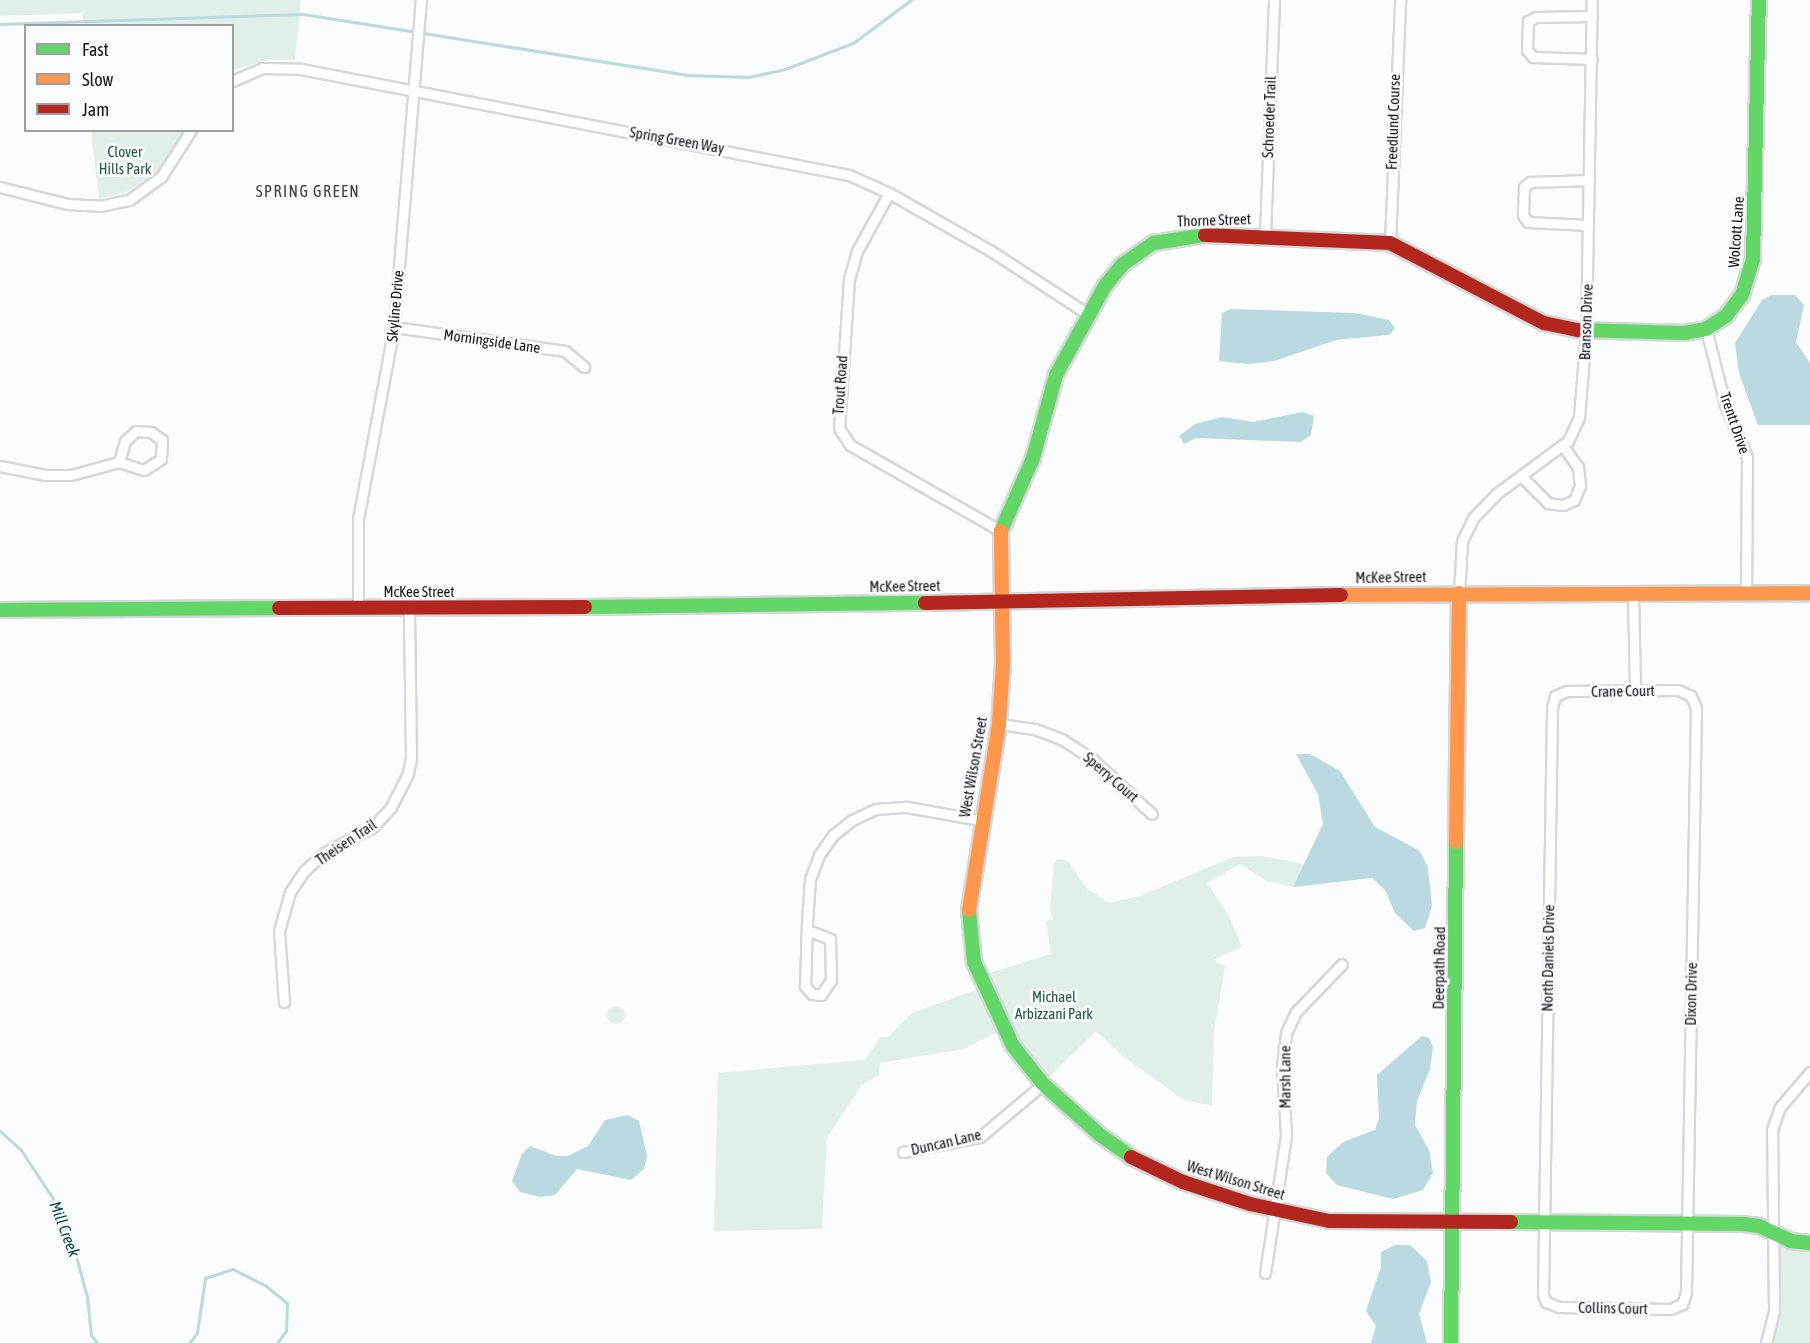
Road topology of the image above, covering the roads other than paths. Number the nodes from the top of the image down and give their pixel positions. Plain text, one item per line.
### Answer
1 (421, 0) edge
2 (1274, 0) edge
3 (1400, 0) edge
4 (1593, 0) edge
5 (1759, 0) edge
6 (1592, 15) junction
7 (1592, 59) junction
8 (234, 80) edge
9 (412, 92) junction
10 (190, 132) edge
11 (1589, 180) junction
12 (0, 187) edge
13 (889, 193) junction
14 (1588, 225) junction
15 (1265, 235) junction
16 (1390, 243) junction
17 (1089, 315) junction
18 (394, 327) junction
19 (1706, 328) junction
20 (1586, 331) junction
21 (584, 367) dead end
22 (1562, 446) junction
23 (118, 462) junction
24 (0, 466) edge
25 (1522, 477) junction
26 (1000, 531) junction
27 (1746, 592) junction
28 (1460, 593) junction
29 (1633, 593) junction
30 (1810, 593) edge
31 (1002, 600) junction
32 (358, 609) junction
33 (409, 609) junction
34 (0, 610) edge
35 (1635, 691) junction
36 (1556, 696) joint
37 (1691, 696) joint
38 (999, 724) junction
39 (1152, 814) dead end
40 (980, 820) junction
41 (807, 930) junction
42 (1342, 964) dead end
43 (284, 1002) dead end
44 (1810, 1072) edge
45 (1043, 1084) junction
46 (903, 1152) dead end
47 (1275, 1210) junction
48 (1453, 1220) junction
49 (1544, 1221) junction
50 (1688, 1222) junction
51 (1773, 1233) junction
52 (1810, 1243) edge
53 (1265, 1273) dead end
54 (1542, 1289) joint
55 (1686, 1292) joint
56 (1451, 1343) edge
57 (1766, 1343) edge

1 - 9 street, Skyline Drive
2 - 15 street, Schroeder Trail
3 - 16 street, Freedlund Course
4 - 6 street, Branson Drive
5 - 19 street, Wolcott Lane
6 - 7 street, Branson Drive
6 - 7 street
7 - 11 street, Branson Drive
8 - 9 street, Spring Green Way
9 - 13 street, Spring Green Way
9 - 18 street, Skyline Drive
10 - 12 street
11 - 14 street, Branson Drive
11 - 14 street
13 - 17 street, Spring Green Way
13 - 26 street, Trout Road
14 - 20 street, Branson Drive
15 - 16 street, Thorne Street
15 - 17 street, Thorne Street
16 - 20 street, Thorne Street
17 - 26 street, Thorne Street
18 - 21 street, Morningside Lane
18 - 32 street, Skyline Drive
19 - 20 street, Wolcott Lane
19 - 27 street, Trentt Drive
20 - 22 street, Branson Drive
22 - 25 street, Branson Drive
22 - 25 street
23 - 23 street
23 - 24 street
25 - 28 street, Branson Drive
26 - 31 street, Thorne Street
27 - 29 street, McKee Street
27 - 30 street, McKee Street
28 - 29 street, McKee Street
28 - 31 street, McKee Street
28 - 48 street, Deerpath Road
29 - 35 street
31 - 33 street, McKee Street
31 - 38 street, West Wilson Street
32 - 33 street, McKee Street
32 - 34 street, McKee Street
33 - 43 street, Theisen Trail
35 - 36 street, Crane Court
35 - 37 street, Crane Court
36 - 49 street, North Daniels Drive
37 - 50 street, Dixon Drive
38 - 39 street, Sperry Court
38 - 40 street, West Wilson Street
40 - 41 street
40 - 45 street, West Wilson Street
41 - 41 street
42 - 47 street, Marsh Lane
44 - 51 street
45 - 46 street, Duncan Lane
45 - 47 street, West Wilson Street
47 - 48 street, West Wilson Street
47 - 53 street, Marsh Lane
48 - 49 street, West Wilson Street
48 - 56 street, Deerpath Road
49 - 50 street, West Wilson Street
49 - 54 street, North Daniels Drive
50 - 51 street, West Wilson Street
50 - 55 street, Dixon Drive
51 - 52 street, West Wilson Street
51 - 57 street
54 - 55 street, Collins Court

